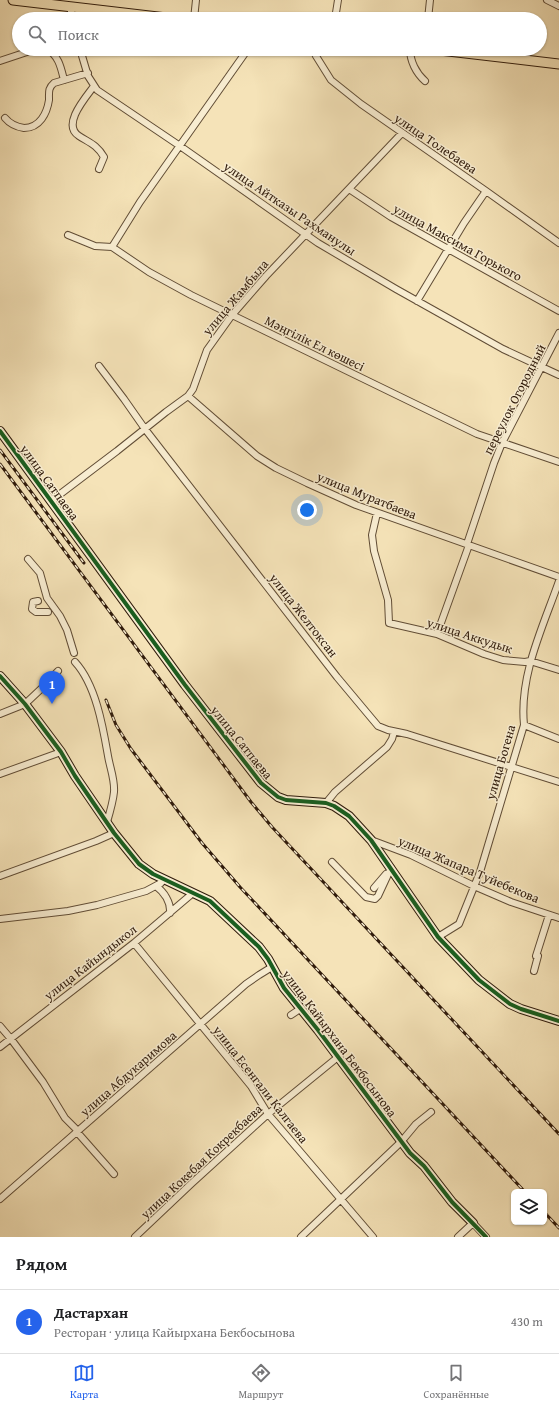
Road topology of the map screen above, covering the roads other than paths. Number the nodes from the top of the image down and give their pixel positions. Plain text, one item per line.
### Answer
1 (13, 0) edge
2 (196, 0) edge
3 (338, 0) edge
4 (430, 0) edge
5 (547, 0) edge
6 (84, 4) edge
7 (559, 6) edge
8 (70, 7) junction
9 (71, 12) edge
10 (132, 12) edge
11 (195, 12) edge
12 (336, 12) edge
13 (429, 12) edge
14 (15, 56) edge
15 (56, 56) edge
16 (82, 56) edge
17 (243, 56) edge
18 (316, 56) edge
19 (410, 56) edge
20 (506, 56) edge
21 (0, 61) edge
22 (559, 61) edge
23 (88, 73) junction
24 (64, 80) junction
25 (425, 81) dead end
26 (94, 86) junction
27 (5, 118) dead end
28 (402, 134) junction
29 (180, 146) junction
30 (99, 169) dead end
31 (349, 189) junction
32 (486, 191) junction
33 (68, 235) dead end
34 (305, 235) junction
35 (559, 243) edge
36 (112, 247) junction
37 (449, 249) junction
38 (417, 301) junction
39 (559, 311) edge
40 (232, 315) junction
41 (559, 333) edge
42 (99, 366) dead end
43 (541, 368) junction
44 (559, 375) edge
45 (188, 396) junction
46 (145, 429) junction
47 (0, 431) edge
48 (502, 443) junction
49 (559, 462) edge
50 (52, 501) junction
51 (377, 513) junction
52 (468, 545) junction
53 (28, 559) dead end
54 (559, 577) edge
55 (559, 581) edge
56 (38, 600) dead end
57 (48, 612) dead end
58 (437, 634) junction
59 (74, 653) dead end
60 (530, 661) junction
61 (75, 662) dead end
62 (58, 670) dead end
63 (559, 670) edge
64 (0, 676) edge
65 (25, 704) junction
66 (0, 714) edge
67 (524, 725) junction
68 (394, 732) junction
69 (559, 739) edge
70 (61, 752) junction
71 (511, 766) junction
72 (0, 774) edge
73 (559, 782) edge
74 (326, 803) junction
75 (107, 822) junction
76 (114, 833) junction
77 (371, 840) junction
78 (332, 862) dead end
79 (391, 868) junction
80 (0, 876) edge
81 (164, 879) junction
82 (156, 886) junction
83 (474, 886) junction
84 (378, 889) junction
85 (193, 893) junction
86 (366, 897) junction
87 (170, 913) junction
88 (549, 915) junction
89 (559, 918) edge
90 (0, 919) edge
91 (438, 937) junction
92 (134, 943) junction
93 (272, 967) junction
94 (534, 971) dead end
95 (300, 1009) junction
96 (291, 1015) dead end
97 (559, 1021) edge
98 (200, 1025) junction
99 (0, 1026) edge
100 (12, 1039) junction
101 (0, 1047) edge
102 (338, 1057) junction
103 (431, 1112) dead end
104 (268, 1114) junction
105 (78, 1132) junction
106 (401, 1142) junction
107 (114, 1174) dead end
108 (0, 1199) edge
109 (342, 1200) junction
110 (473, 1223) junction
111 (135, 1237) edge
112 (301, 1237) edge
113 (373, 1237) edge
114 (458, 1237) edge
115 (486, 1237) edge

1 - 8 main road
2 - 11 street
3 - 12 street
4 - 13 street
5 - 7 street
6 - 8 main road
6 - 10 main road
8 - 9 street
14 - 21 street
15 - 24 street
16 - 23 street, улица Айтказы Рахманулы
17 - 29 street
18 - 28 street, улица Толебаева
19 - 25 street
20 - 22 main road
23 - 24 street
23 - 26 street, улица Айтказы Рахманулы
24 - 27 street
26 - 29 street, улица Айтказы Рахманулы
26 - 30 street
28 - 31 street, улица Жамбыла
28 - 32 street, улица Толебаева
29 - 34 street, улица Айтказы Рахманулы
29 - 36 street
31 - 34 street, улица Жамбыла
31 - 37 street, улица Максима Горького
32 - 35 street, улица Толебаева
32 - 37 street
33 - 36 street, Мәңгілік Ел көшесі
34 - 38 street, улица Айтказы Рахманулы
34 - 40 street, улица Жамбыла
36 - 40 street, Мәңгілік Ел көшесі
37 - 38 street
37 - 39 street, улица Максима Горького
38 - 43 street, улица Айтказы Рахманулы
40 - 45 street, улица Жамбыла
40 - 48 street, Мәңгілік Ел көшесі
41 - 43 street, переулок Огородный
42 - 46 street, улица Желтоксан
43 - 44 street, улица Айтказы Рахманулы
43 - 48 street, переулок Огородный
45 - 46 street, улица Жамбыла
45 - 51 street, улица Муратбаева
46 - 50 street, улица Жамбыла
46 - 68 street, улица Желтоксан
47 - 50 street, улица Сатпаева
48 - 49 street, Мәңгілік Ел көшесі
48 - 52 street, переулок Огородный
50 - 74 street, улица Сатпаева
51 - 52 street, улица Муратбаева
51 - 58 street, улица Аккудык
52 - 54 street, улица Муратбаева
52 - 58 street, переулок Огородный
53 - 59 street
55 - 60 street, улица Богена
56 - 57 street
58 - 60 street, улица Аккудык
60 - 63 street, улица Аккудык
60 - 67 street, улица Богена
61 - 75 street
62 - 65 street
64 - 65 street, улица Кайырхана Бекбосынова
65 - 66 street
65 - 70 street, улица Кайырхана Бекбосынова
67 - 69 street
67 - 71 street, улица Богена
68 - 71 street, улица Желтоксан
68 - 74 street
70 - 72 street
70 - 75 street, улица Кайырхана Бекбосынова
71 - 73 street, улица Желтоксан
71 - 83 street, улица Богена
74 - 77 street, улица Сатпаева
75 - 76 street, улица Кайырхана Бекбосынова
76 - 80 street
76 - 81 street, улица Кайырхана Бекбосынова
77 - 79 street, улица Сатпаева
77 - 83 street, улица Жапара Туйебекова
78 - 86 street
79 - 84 street
79 - 91 street, улица Сатпаева
81 - 82 street
81 - 85 street, улица Кайырхана Бекбосынова
82 - 87 street
82 - 90 street
83 - 88 street, улица Жапара Туйебекова
83 - 91 street, улица Богена
84 - 86 street
84 - 86 street
85 - 87 street, улица Кайындыкол
85 - 93 street, улица Кайырхана Бекбосынова
87 - 92 street, улица Кайындыкол
88 - 89 street, улица Жапара Туйебекова
88 - 94 street
91 - 97 street, улица Сатпаева
92 - 98 street, улица Есенгали Калгаева
92 - 100 street, улица Кайындыкол
93 - 95 street, улица Кайырхана Бекбосынова
93 - 98 street, улица Абдукаримова
95 - 96 street
95 - 102 street, улица Кайырхана Бекбосынова
98 - 104 street, улица Есенгали Калгаева
98 - 105 street, улица Абдукаримова
99 - 100 street
100 - 101 street, улица Кайындыкол
100 - 105 street
102 - 104 street, улица Кокебая Кокрекбаева
102 - 106 street, улица Кайырхана Бекбосынова
103 - 106 street
104 - 109 street, улица Есенгали Калгаева
104 - 111 street, улица Кокебая Кокрекбаева
105 - 107 street
105 - 108 street, улица Абдукаримова
106 - 109 street
106 - 110 street, улица Кайырхана Бекбосынова
109 - 112 street
109 - 113 street, улица Есенгали Калгаева
110 - 114 street
110 - 115 street, улица Кайырхана Бекбосынова

